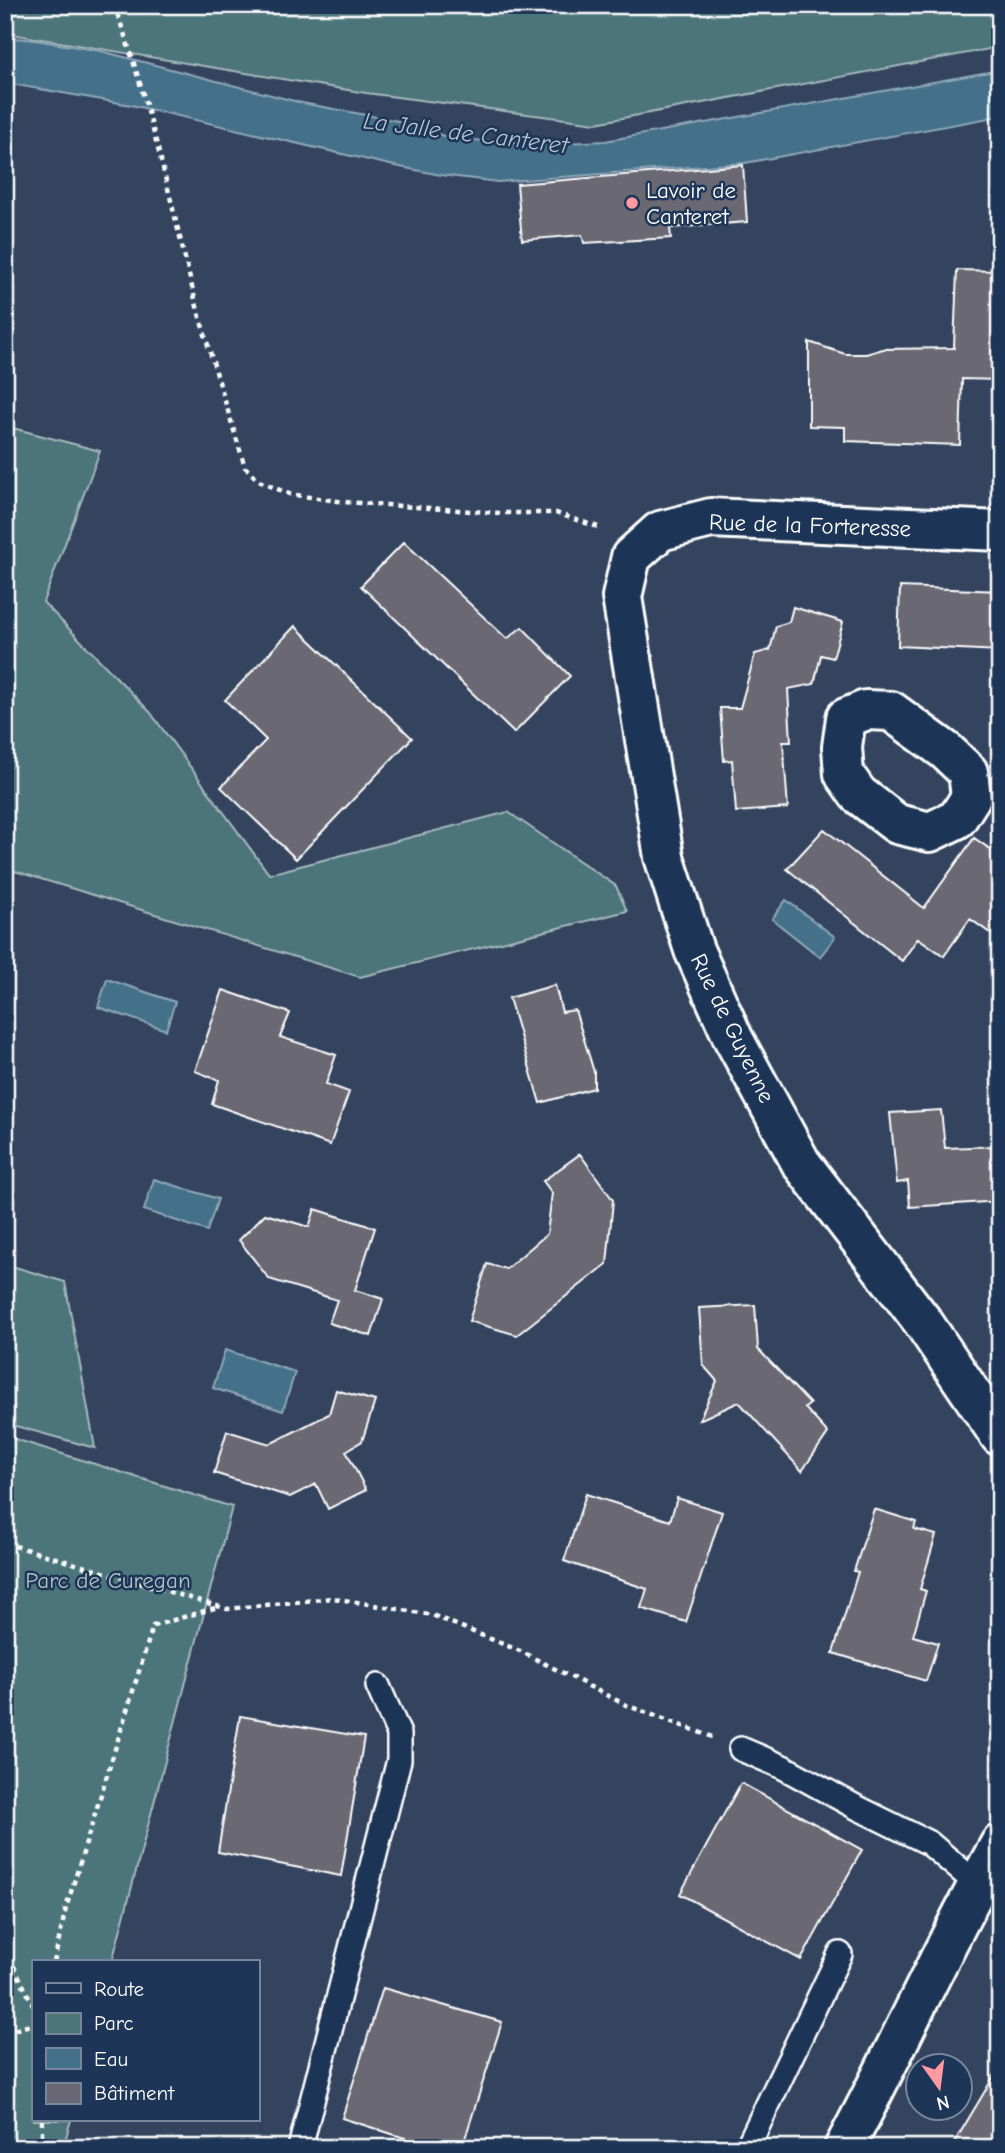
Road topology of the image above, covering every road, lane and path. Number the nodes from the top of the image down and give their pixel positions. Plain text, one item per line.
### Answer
1 (114, 5) edge
2 (1000, 531) edge
3 (631, 557) junction
4 (1000, 1436) edge
5 (5, 1543) edge
6 (219, 1606) junction
7 (378, 1686) dead end
8 (741, 1749) joint
9 (1000, 1844) edge
10 (977, 1884) junction
11 (5, 1948) edge
12 (839, 1954) dead end
13 (54, 1960) edge
14 (32, 2003) edge
15 (32, 2024) edge
16 (5, 2033) edge
17 (42, 2122) edge
18 (42, 2148) edge
19 (300, 2148) edge
20 (747, 2148) edge
21 (844, 2148) edge

1 - 3 path
2 - 3 street, Rue de la Forteresse
3 - 4 street, Rue de Guyenne
5 - 6 path
6 - 8 path
6 - 13 path
7 - 19 lane
8 - 10 lane
9 - 10 street
10 - 21 street
11 - 14 path
12 - 20 lane
15 - 16 path
17 - 18 path

